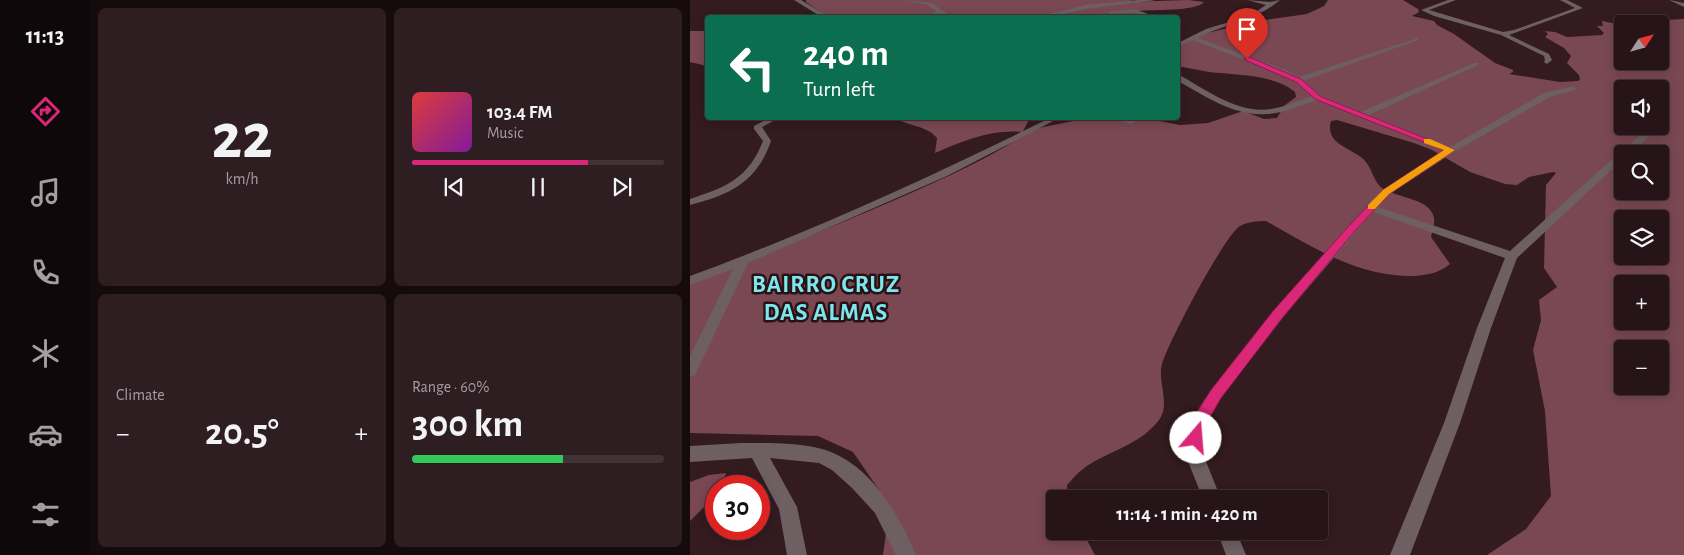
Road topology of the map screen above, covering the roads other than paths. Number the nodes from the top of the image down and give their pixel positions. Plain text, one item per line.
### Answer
1 (797, 0) edge
2 (904, 0) edge
3 (1153, 0) edge
4 (1250, 0) edge
5 (1277, 0) edge
6 (1453, 0) edge
7 (1563, 0) edge
8 (1673, 0) edge
9 (1271, 4) junction
10 (1684, 5) edge
11 (940, 10) junction
12 (1100, 13) dead end
13 (823, 15) edge
14 (935, 15) edge
15 (946, 15) edge
16 (1049, 15) edge
17 (1148, 15) edge
18 (1503, 34) junction
19 (1194, 38) junction
20 (1416, 40) dead end
21 (1180, 44) edge
22 (1547, 62) dead end
23 (1476, 64) dead end
24 (1180, 79) edge
25 (1298, 80) junction
26 (1572, 88) dead end
27 (1317, 97) junction
28 (1362, 115) junction
29 (771, 120) edge
30 (1051, 120) edge
31 (1646, 135) edge
32 (1634, 145) edge
33 (1451, 150) junction
34 (1614, 162) edge
35 (690, 202) edge
36 (1371, 208) junction
37 (1512, 256) junction
38 (743, 261) junction
39 (690, 281) edge
40 (690, 371) edge
41 (757, 451) junction
42 (690, 454) edge
43 (1208, 490) edge
44 (1230, 540) edge
45 (797, 555) edge
46 (906, 555) edge
47 (1236, 555) edge
48 (1400, 555) edge

1 - 13 street
2 - 11 street
3 - 16 street
4 - 9 street
5 - 9 street
6 - 18 street
7 - 18 street
8 - 10 street
9 - 19 street
11 - 14 street
11 - 15 street
12 - 17 street
18 - 22 street
19 - 21 street
19 - 25 street
20 - 25 street
23 - 28 street
24 - 27 street
25 - 27 street
26 - 33 street
27 - 28 street
28 - 33 street
29 - 35 street
30 - 38 street
31 - 32 street
33 - 36 street
34 - 37 street
36 - 37 street
36 - 43 street
37 - 48 street
38 - 39 street
38 - 40 street
41 - 42 street
41 - 45 street
41 - 46 street
44 - 47 street

